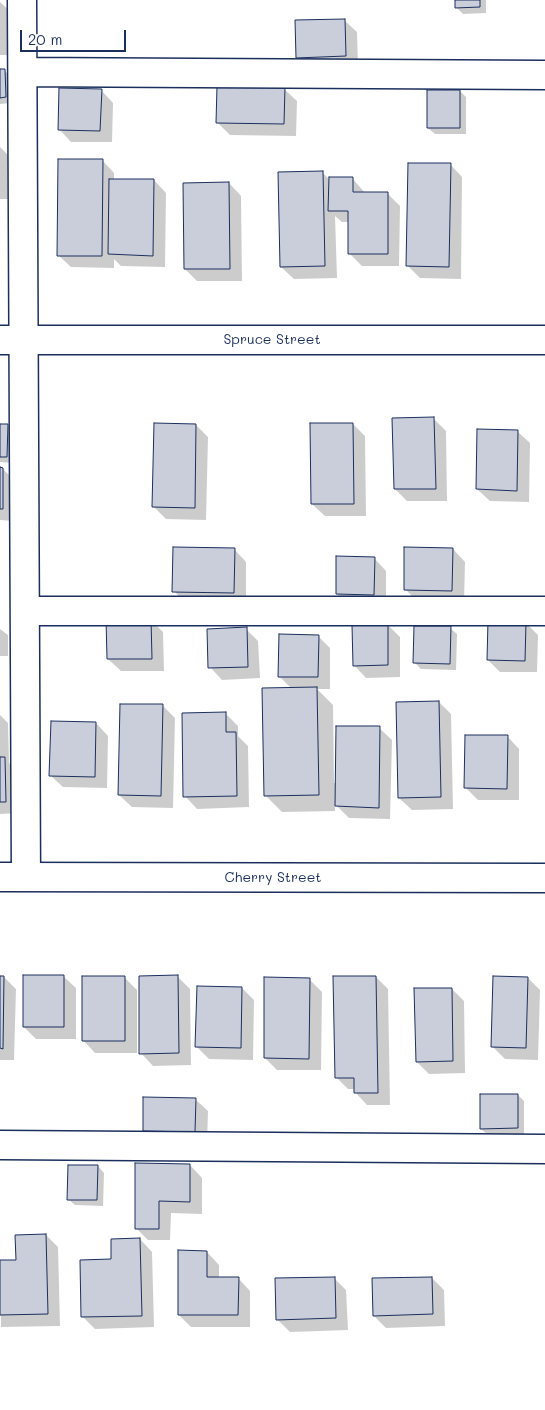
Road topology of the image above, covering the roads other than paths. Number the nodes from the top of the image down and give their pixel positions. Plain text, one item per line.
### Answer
1 (22, 0) edge
2 (22, 72) junction
3 (545, 75) edge
4 (12, 340) edge
5 (545, 340) edge
6 (25, 612) junction
7 (545, 612) edge
8 (13, 877) edge
9 (545, 878) edge
10 (0, 1145) edge
11 (545, 1149) edge

1 - 2 street
2 - 3 street
2 - 4 street
4 - 5 street, Spruce Street
4 - 6 street
6 - 7 street
6 - 8 street
8 - 9 street, Cherry Street
10 - 11 street

